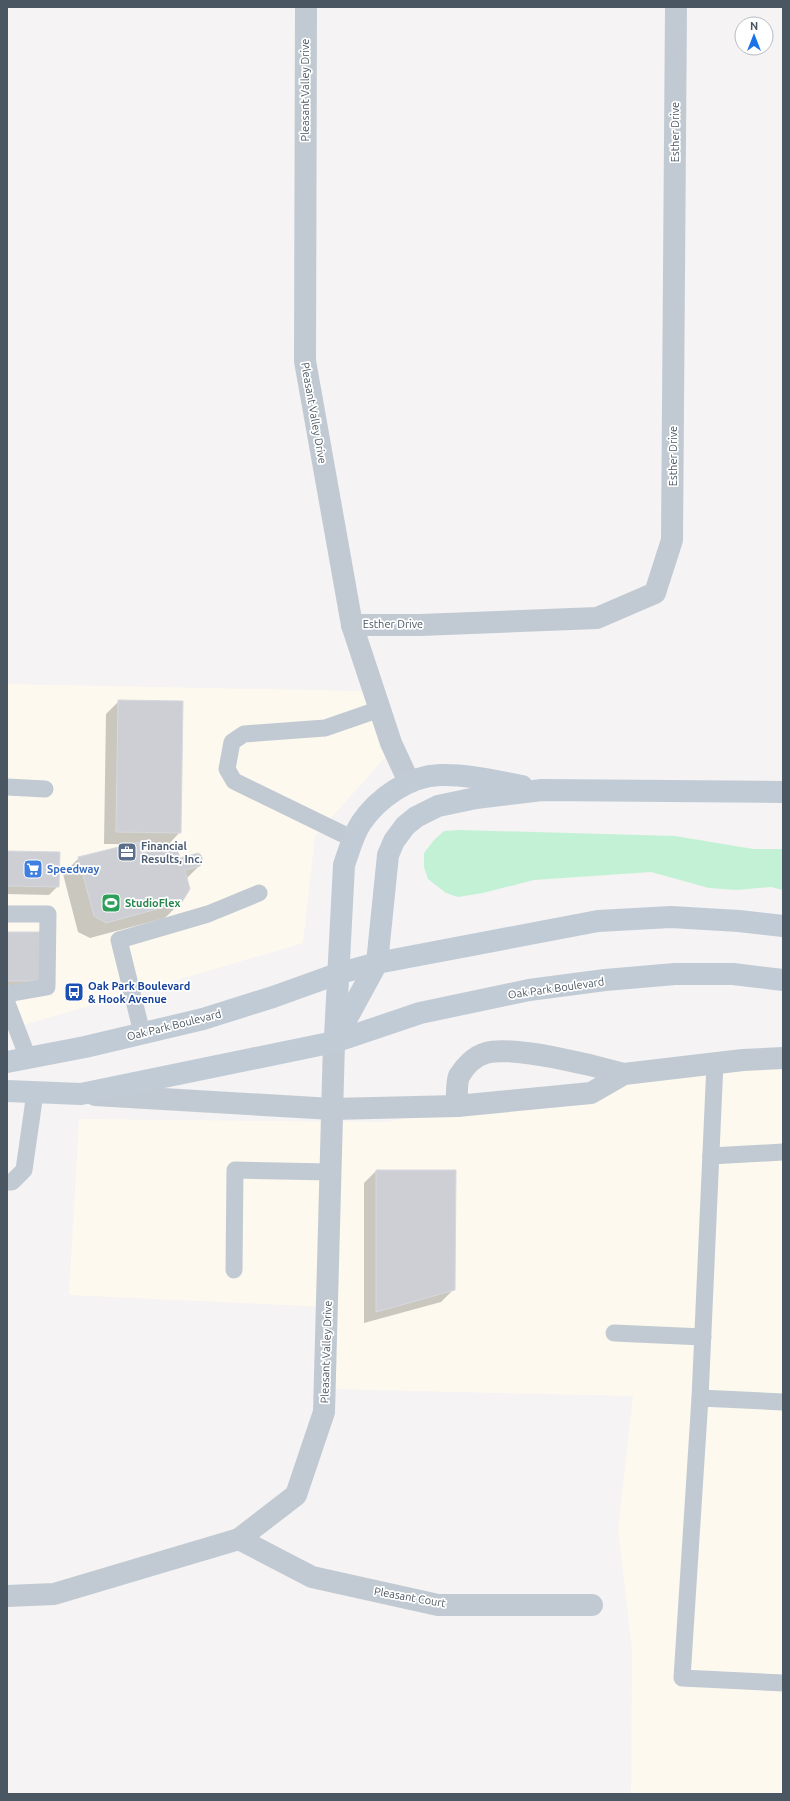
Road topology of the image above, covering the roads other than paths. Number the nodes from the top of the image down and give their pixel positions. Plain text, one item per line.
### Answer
1 (306, 7) edge
2 (676, 7) edge
3 (352, 625) junction
4 (380, 709) junction
5 (409, 782) junction
6 (7, 787) edge
7 (45, 788) dead end
8 (542, 790) junction
9 (783, 792) edge
10 (354, 839) junction
11 (259, 893) dead end
12 (7, 914) edge
13 (783, 926) edge
14 (377, 963) junction
15 (338, 974) junction
16 (783, 980) edge
17 (7, 994) edge
18 (7, 1003) edge
19 (142, 1034) junction
20 (334, 1042) junction
21 (783, 1058) edge
22 (17, 1060) edge
23 (715, 1063) junction
24 (624, 1074) junction
25 (7, 1091) edge
26 (35, 1093) junction
27 (81, 1094) junction
28 (457, 1106) junction
29 (332, 1109) junction
30 (783, 1152) edge
31 (711, 1156) junction
32 (330, 1172) junction
33 (7, 1182) edge
34 (234, 1270) dead end
35 (614, 1333) dead end
36 (703, 1337) junction
37 (700, 1398) junction
38 (783, 1402) edge
39 (239, 1539) junction
40 (7, 1596) edge
41 (592, 1605) dead end
42 (783, 1683) edge

1 - 3 street, Pleasant Valley Drive
2 - 3 street, Esther Drive
3 - 4 street, Pleasant Valley Drive
4 - 5 street, Pleasant Valley Drive
4 - 10 lane
5 - 8 street
5 - 10 street
6 - 7 lane
8 - 9 street
8 - 14 street
10 - 15 street
11 - 19 lane
12 - 17 lane
13 - 14 street, Oak Park Boulevard
14 - 15 street, Oak Park Boulevard
14 - 20 street
15 - 19 street, Oak Park Boulevard
15 - 20 street
16 - 20 street, Oak Park Boulevard
18 - 22 lane
19 - 22 street, Oak Park Boulevard
20 - 27 street, Oak Park Boulevard
20 - 29 street
21 - 23 street, Oak Park Boulevard
23 - 24 street, Oak Park Boulevard
23 - 31 lane
24 - 28 street, Oak Park Boulevard
24 - 28 street, Oak Park Boulevard
25 - 26 street, Oak Park Boulevard
26 - 27 street, Oak Park Boulevard
26 - 33 lane
27 - 29 street, Oak Park Boulevard
28 - 29 street, Oak Park Boulevard
29 - 32 street, Pleasant Valley Drive
30 - 31 lane
31 - 36 lane
32 - 34 lane
32 - 39 street, Pleasant Valley Drive
35 - 36 lane
36 - 37 lane
37 - 38 lane
37 - 42 lane
39 - 40 street, Pleasant Valley Drive
39 - 41 street, Pleasant Court

